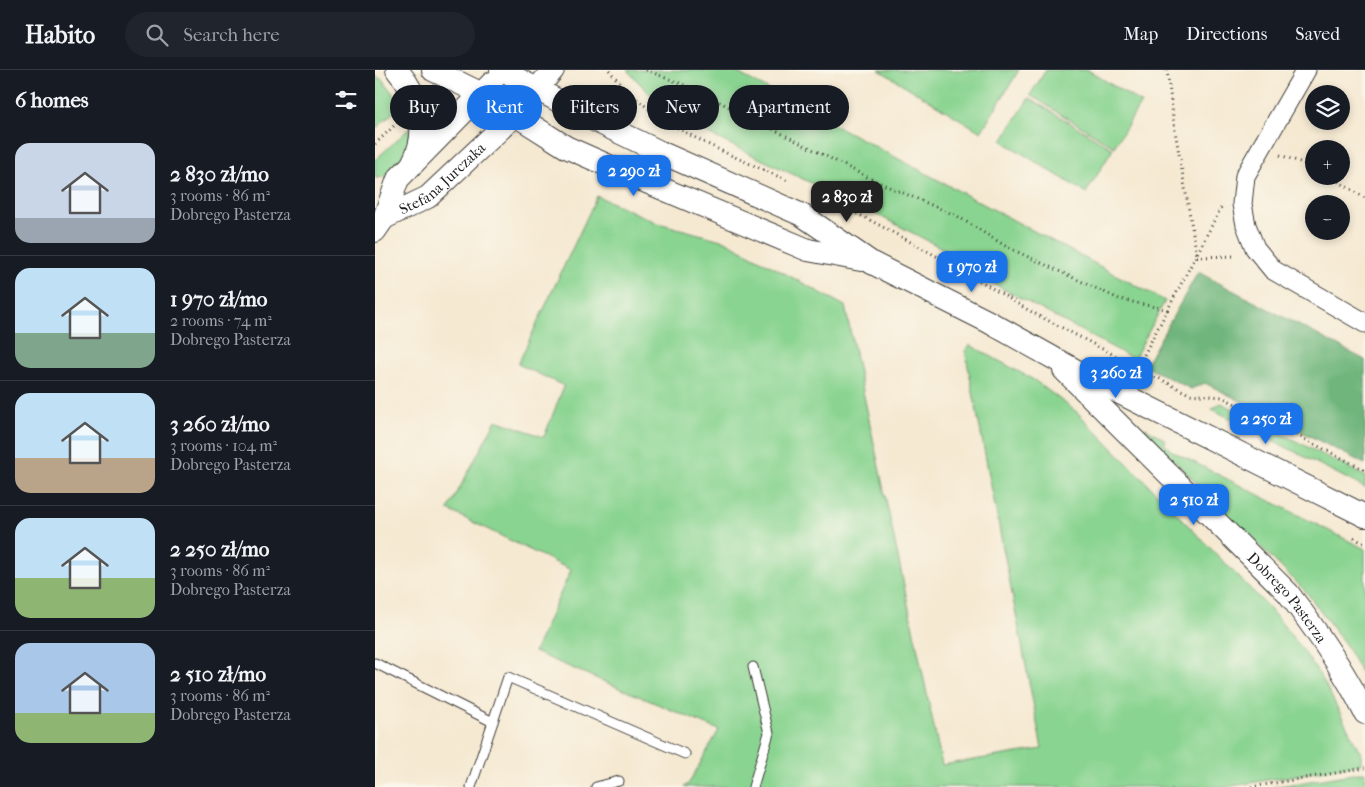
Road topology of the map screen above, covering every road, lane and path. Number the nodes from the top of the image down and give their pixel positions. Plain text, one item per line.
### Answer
1 (397, 70) edge
2 (433, 70) edge
3 (503, 70) edge
4 (553, 70) edge
5 (609, 70) edge
6 (646, 70) edge
7 (1167, 70) edge
8 (1307, 70) edge
9 (490, 85) edge
10 (529, 85) edge
11 (542, 85) edge
12 (467, 87) edge
13 (542, 92) edge
14 (467, 109) edge
15 (390, 130) edge
16 (499, 130) edge
17 (540, 130) edge
18 (375, 144) edge
19 (1261, 148) junction
20 (1305, 164) edge
21 (411, 165) junction
22 (795, 184) dead end
23 (1344, 185) edge
24 (813, 193) dead end
25 (1365, 198) edge
26 (1220, 208) dead end
27 (378, 219) edge
28 (1255, 248) junction
29 (1197, 257) junction
30 (872, 263) junction
31 (1168, 310) junction
32 (1365, 324) edge
33 (1054, 358) junction
34 (1137, 368) junction
35 (1149, 408) junction
36 (1127, 432) junction
37 (1365, 470) edge
38 (1365, 516) edge
39 (375, 663) edge
40 (753, 667) dead end
41 (1365, 713) edge
42 (493, 722) junction
43 (685, 754) dead end
44 (1365, 768) edge
45 (619, 782) dead end
46 (471, 787) edge
47 (596, 787) edge
48 (753, 787) edge
49 (1251, 787) edge

1 - 21 street, Stefana Jurczaka
2 - 12 street, Dobrego Pasterza
3 - 9 street, Stefana Jurczaka
3 - 10 street, Dobrego Pasterza
4 - 11 street, Stefana Jurczaka
5 - 22 path
6 - 31 path
7 - 29 path
8 - 19 street
13 - 30 street, Dobrego Pasterza
14 - 21 street, Stefana Jurczaka
15 - 18 path
16 - 27 street, Stefana Jurczaka
17 - 30 street, Dobrego Pasterza
19 - 20 path
19 - 28 street
21 - 27 street, Stefana Jurczaka
23 - 25 path
24 - 34 path
26 - 29 path
28 - 29 path
28 - 32 street
29 - 31 path
30 - 33 street, Dobrego Pasterza
31 - 34 path
33 - 35 street, Dobrego Pasterza
33 - 36 street, Dobrego Pasterza
34 - 37 path
35 - 36 street
35 - 38 street, Dobrego Pasterza
36 - 41 street, Dobrego Pasterza
39 - 42 lane
40 - 48 lane
42 - 43 lane
42 - 46 lane
44 - 49 path
45 - 47 lane

